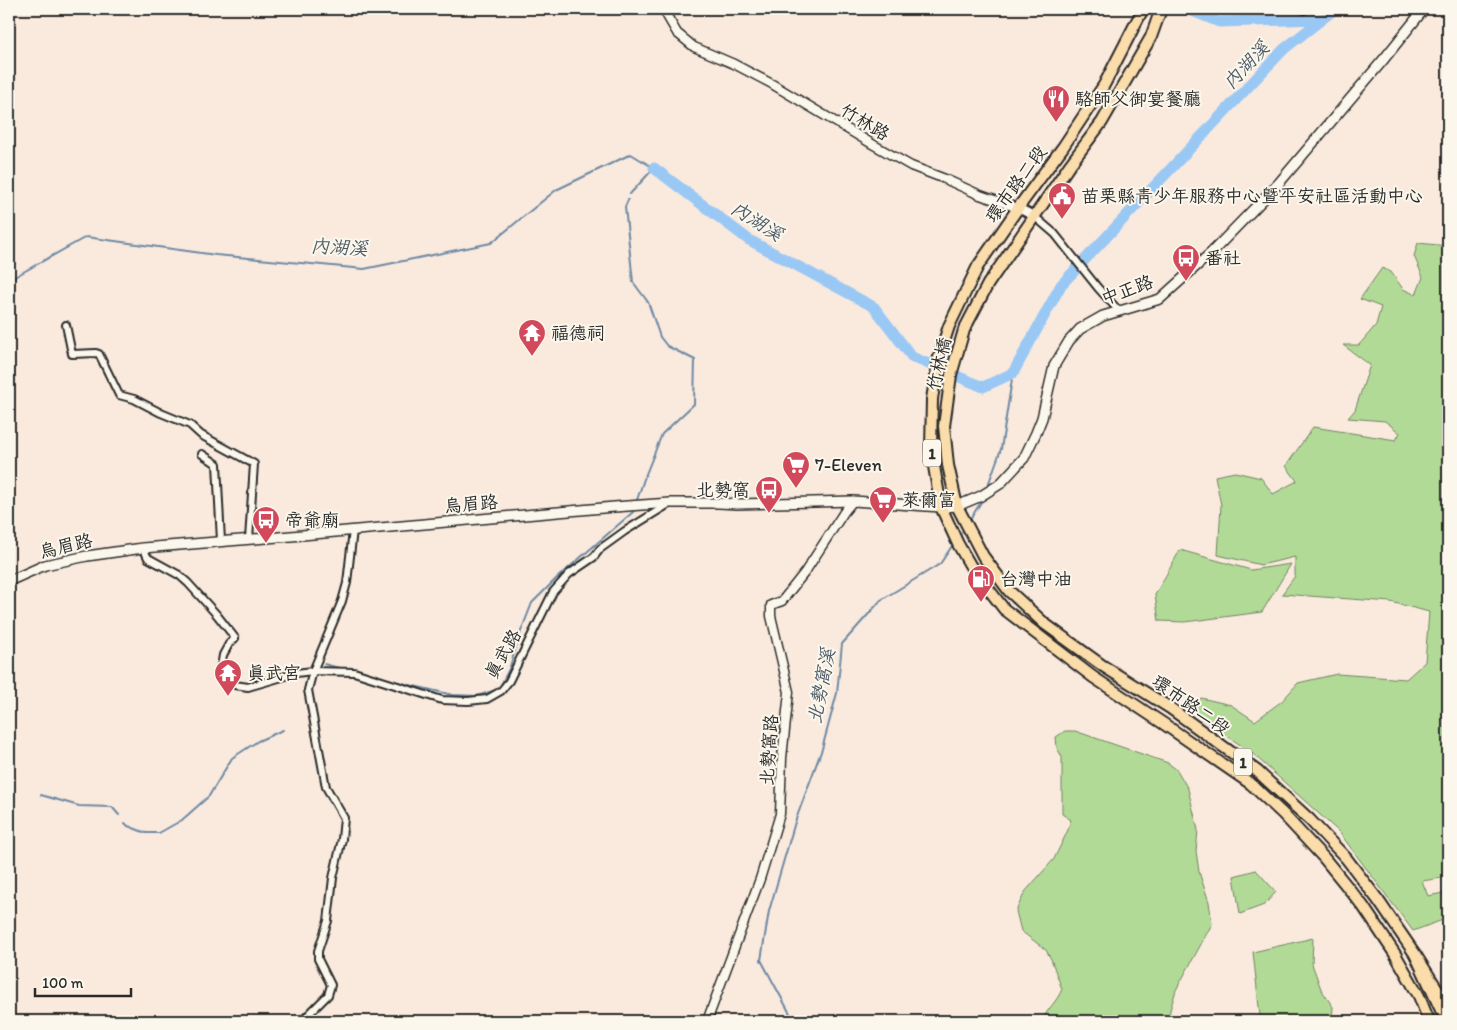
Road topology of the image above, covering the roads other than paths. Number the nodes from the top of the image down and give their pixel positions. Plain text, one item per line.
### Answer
1 (663, 9) edge
2 (1161, 9) edge
3 (1424, 9) edge
4 (1142, 10) edge
5 (1018, 208) junction
6 (1034, 216) junction
7 (1120, 311) junction
8 (66, 325) dead end
9 (949, 326) joint
10 (964, 330) joint
11 (202, 454) dead end
12 (853, 501) junction
13 (670, 503) junction
14 (957, 506) junction
15 (941, 507) junction
16 (353, 530) junction
17 (249, 539) junction
18 (221, 542) junction
19 (143, 548) junction
20 (9, 581) edge
21 (313, 671) junction
22 (1414, 954) junction
23 (1448, 1006) edge
24 (302, 1021) edge
25 (707, 1021) edge
26 (1429, 1021) edge
27 (1446, 1021) edge

1 - 5 street, 竹林路
2 - 6 main road, 環市路二段 / 1
3 - 7 main road, 中正路
4 - 5 main road, 環市路二段 / 1
5 - 6 street, 竹林路
5 - 9 main road, 環市路二段 / 1
6 - 7 street, 竹林路
6 - 10 main road, 環市路二段 / 1
7 - 14 main road, 中正路
8 - 17 street
9 - 15 main road, 竹林橋 / 1
10 - 14 main road, 竹林橋 / 1
11 - 18 street
12 - 13 main road, 烏眉路
12 - 15 main road, 烏眉路
12 - 25 street, 北勢窩路
13 - 16 main road, 烏眉路
13 - 21 street, 真武路
14 - 15 main road, 中正路
14 - 22 main road, 環市路二段 / 1
15 - 26 main road, 環市路二段 / 1
16 - 17 main road, 烏眉路
16 - 21 street
17 - 18 main road, 烏眉路
18 - 19 main road, 烏眉路
19 - 20 main road, 烏眉路
19 - 21 street, 真武路
21 - 24 street
22 - 23 main road
22 - 27 main road, 環市路二段 / 1

